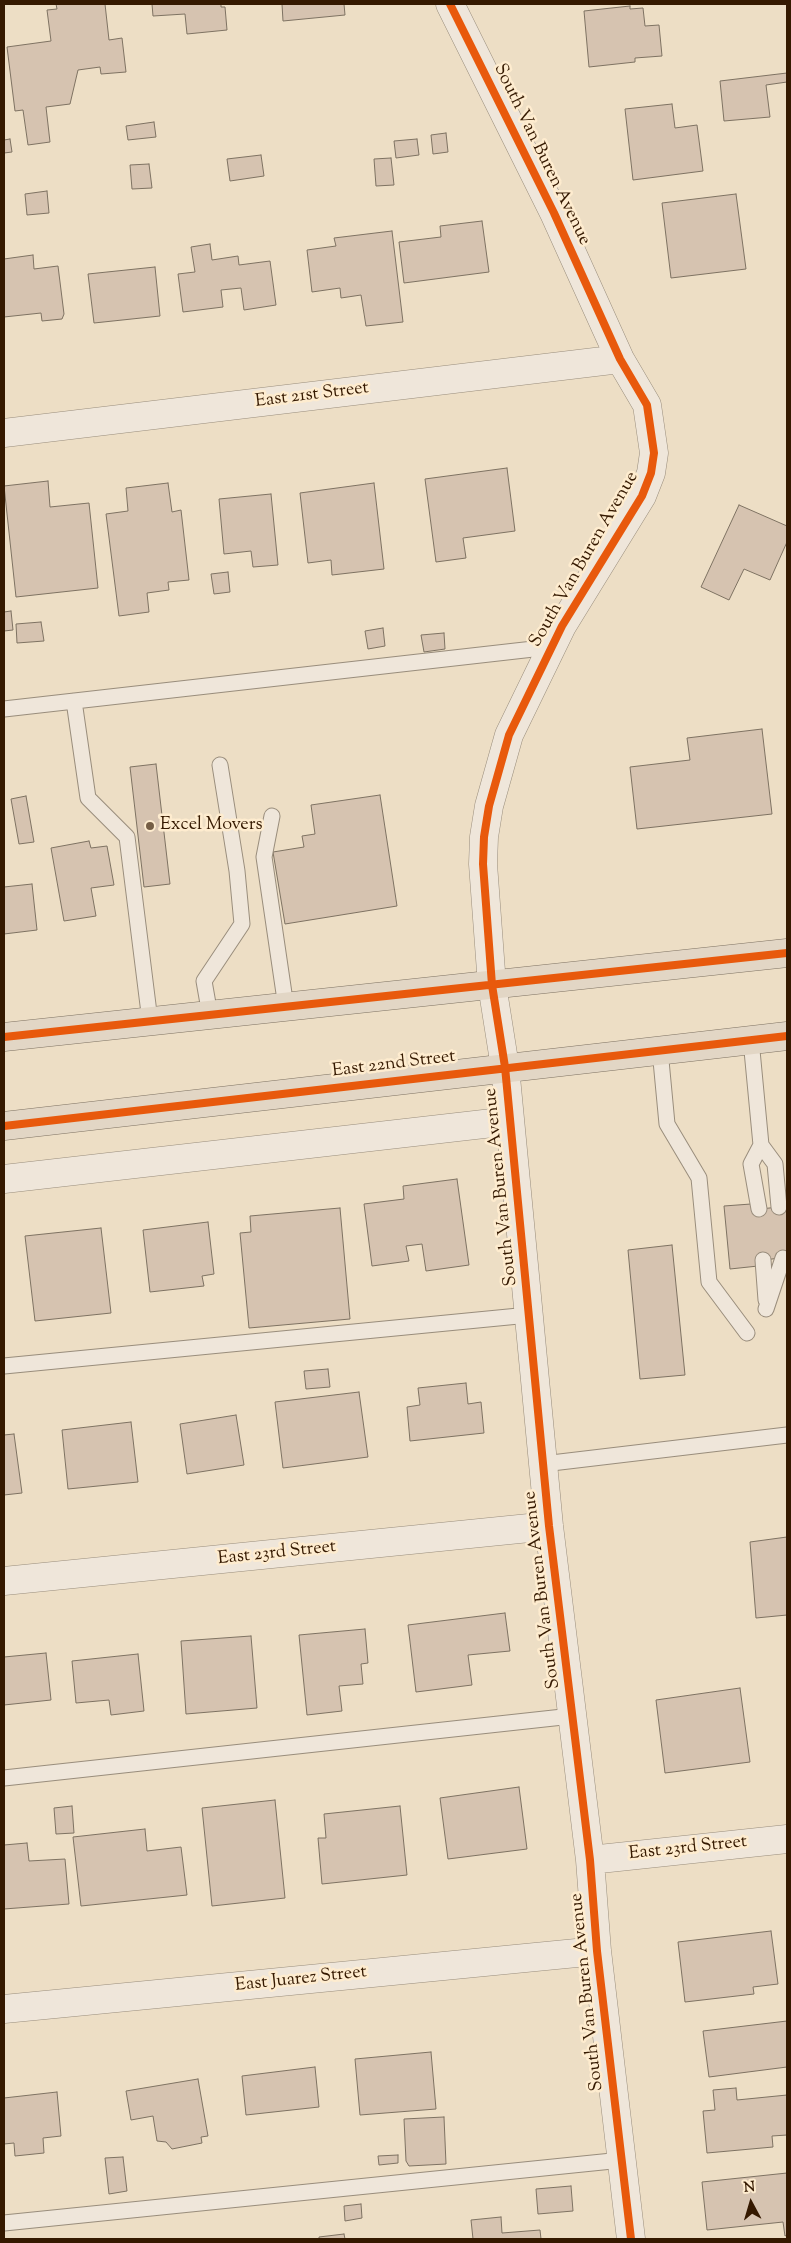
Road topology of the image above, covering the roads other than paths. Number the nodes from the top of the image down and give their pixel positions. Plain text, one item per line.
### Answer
1 (450, 4) edge
2 (620, 359) junction
3 (4, 433) edge
4 (551, 647) junction
5 (74, 701) junction
6 (4, 709) edge
7 (220, 765) dead end
8 (272, 816) dead end
9 (787, 953) edge
10 (492, 985) junction
11 (286, 1007) junction
12 (210, 1015) junction
13 (150, 1021) junction
14 (787, 1036) edge
15 (4, 1037) edge
16 (752, 1040) junction
17 (660, 1050) junction
18 (505, 1067) junction
19 (510, 1121) junction
20 (4, 1126) edge
21 (761, 1145) junction
22 (4, 1179) edge
23 (778, 1207) dead end
24 (759, 1210) dead end
25 (783, 1258) dead end
26 (763, 1260) dead end
27 (529, 1315) junction
28 (748, 1333) dead end
29 (4, 1366) edge
30 (787, 1435) edge
31 (543, 1464) junction
32 (549, 1526) junction
33 (4, 1581) edge
34 (572, 1716) junction
35 (4, 1778) edge
36 (787, 1839) edge
37 (590, 1860) junction
38 (597, 1951) junction
39 (4, 2009) edge
40 (622, 2160) junction
41 (4, 2224) edge
42 (631, 2239) edge

1 - 2 street, South Van Buren Avenue
2 - 3 street, East 21st Street
2 - 4 street, South Van Buren Avenue
4 - 5 lane
4 - 10 street, South Van Buren Avenue
5 - 6 lane
5 - 13 lane
7 - 12 lane
8 - 11 lane
9 - 10 main road
10 - 11 main road
10 - 18 street, South Van Buren Avenue
11 - 12 main road
12 - 13 main road
13 - 15 main road
14 - 16 main road, East 22nd Street
16 - 17 main road, East 22nd Street
16 - 21 lane
17 - 18 main road, East 22nd Street
17 - 28 lane
18 - 19 street, South Van Buren Avenue
18 - 20 main road, East 22nd Street
19 - 22 street
19 - 27 street, South Van Buren Avenue
21 - 23 lane
21 - 24 lane
25 - 26 lane
27 - 29 lane
27 - 31 street, South Van Buren Avenue
30 - 31 lane
31 - 32 street, South Van Buren Avenue
32 - 33 street, East 23rd Street
32 - 34 street, South Van Buren Avenue
34 - 35 lane
34 - 37 street, South Van Buren Avenue
36 - 37 street, East 23rd Street
37 - 38 street, South Van Buren Avenue
38 - 39 street, East Juarez Street
38 - 40 street, South Van Buren Avenue
40 - 41 lane
40 - 42 street, South Van Buren Avenue

